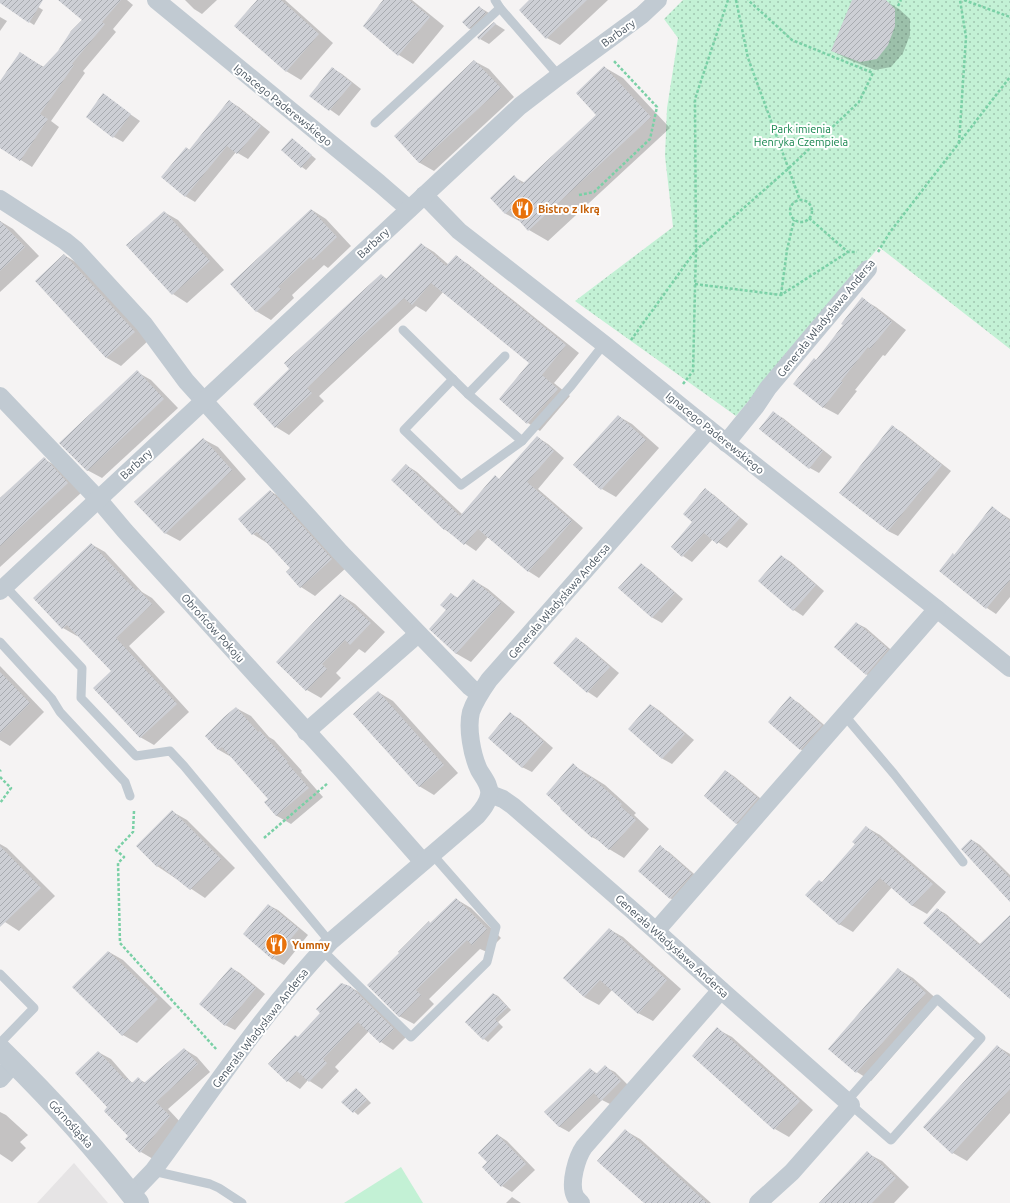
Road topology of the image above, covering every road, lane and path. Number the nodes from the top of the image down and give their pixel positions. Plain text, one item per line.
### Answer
1 (156, 0) edge
2 (658, 0) edge
3 (728, 0) edge
4 (736, 0) edge
5 (748, 0) edge
6 (900, 0) edge
7 (960, 0) edge
8 (964, 0) edge
9 (498, 4) edge
10 (898, 6) dead end
11 (1010, 17) edge
12 (601, 45) junction
13 (559, 76) junction
14 (1010, 77) edge
15 (375, 124) dead end
16 (959, 144) junction
17 (788, 168) junction
18 (424, 195) junction
19 (579, 195) dead end
20 (800, 200) junction
21 (2, 203) edge
22 (409, 209) junction
23 (809, 218) junction
24 (794, 220) junction
25 (696, 250) junction
26 (848, 252) junction
27 (863, 252) dead end
28 (879, 252) junction
29 (870, 261) junction
30 (695, 284) junction
31 (781, 295) junction
32 (403, 330) dead end
33 (604, 344) junction
34 (505, 356) dead end
35 (618, 356) junction
36 (693, 371) dead end
37 (452, 379) junction
38 (468, 394) junction
39 (0, 396) edge
40 (204, 401) junction
41 (709, 429) junction
42 (522, 441) junction
43 (726, 443) junction
44 (98, 499) junction
45 (2, 588) edge
46 (937, 609) junction
47 (418, 634) junction
48 (0, 642) edge
49 (1010, 668) edge
50 (479, 694) junction
51 (845, 716) junction
52 (306, 732) junction
53 (342, 770) junction
54 (0, 777) edge
55 (490, 794) junction
56 (130, 796) joint
57 (0, 803) edge
58 (253, 848) junction
59 (427, 858) junction
60 (963, 862) dead end
61 (656, 931) junction
62 (326, 946) junction
63 (0, 974) edge
64 (721, 990) junction
65 (0, 1042) edge
66 (7, 1056) edge
67 (231, 1065) junction
68 (0, 1079) edge
69 (849, 1103) junction
70 (153, 1171) junction
71 (135, 1199) edge
72 (242, 1203) edge
73 (581, 1203) edge
74 (758, 1203) edge

1 - 22 street, Ignacego Paderewskiego
2 - 12 street, Barbary
3 - 25 path
4 - 17 path
5 - 17 path
6 - 10 path
7 - 16 path
8 - 11 path
9 - 13 lane
9 - 15 lane
12 - 13 street, Barbary
12 - 19 path
13 - 18 street, Barbary
14 - 16 path, Generała Władysława Andersa
16 - 28 path, Generała Władysława Andersa
17 - 20 path
17 - 25 path
18 - 22 street, Barbary
18 - 33 street, Ignacego Paderewskiego
20 - 23 path
20 - 24 path
21 - 40 street
22 - 40 street, Barbary
23 - 24 path
23 - 26 path
24 - 31 path
25 - 30 path
25 - 35 path
26 - 27 path
26 - 31 path
28 - 29 path, Generała Władysława Andersa
28 - 29 path
29 - 43 street, Generała Władysława Andersa
30 - 31 path
30 - 36 path
32 - 37 lane
33 - 35 street, Ignacego Paderewskiego
33 - 42 lane
34 - 38 lane
35 - 41 street, Ignacego Paderewskiego
37 - 38 lane
37 - 42 lane
38 - 42 lane
39 - 44 street, Obrońców Pokoju
40 - 44 street, Barbary
40 - 47 street
41 - 43 street, Ignacego Paderewskiego
41 - 50 street, Generała Władysława Andersa
43 - 46 street, Ignacego Paderewskiego
44 - 45 street, Barbary
44 - 52 street, Obrońców Pokoju
45 - 58 lane
46 - 49 street, Ignacego Paderewskiego
46 - 51 street
47 - 50 street
47 - 52 street
48 - 56 lane
50 - 55 street, Generała Władysława Andersa
51 - 60 lane
51 - 61 street
52 - 53 street, Obrońców Pokoju
53 - 58 path
53 - 59 street, Obrońców Pokoju
54 - 57 path
55 - 59 street, Generała Władysława Andersa
55 - 61 street, Generała Władysława Andersa
56 - 67 path
58 - 62 lane
59 - 62 street, Generała Władysława Andersa
59 - 62 lane
61 - 64 street, Generała Władysława Andersa
62 - 67 street, Generała Władysława Andersa
63 - 65 lane
64 - 69 street, Generała Władysława Andersa
64 - 73 street
66 - 68 street
66 - 71 street, Górnośląska
67 - 70 street, Generała Władysława Andersa
69 - 69 lane
69 - 74 street
70 - 71 street, Generała Władysława Andersa
70 - 72 lane

